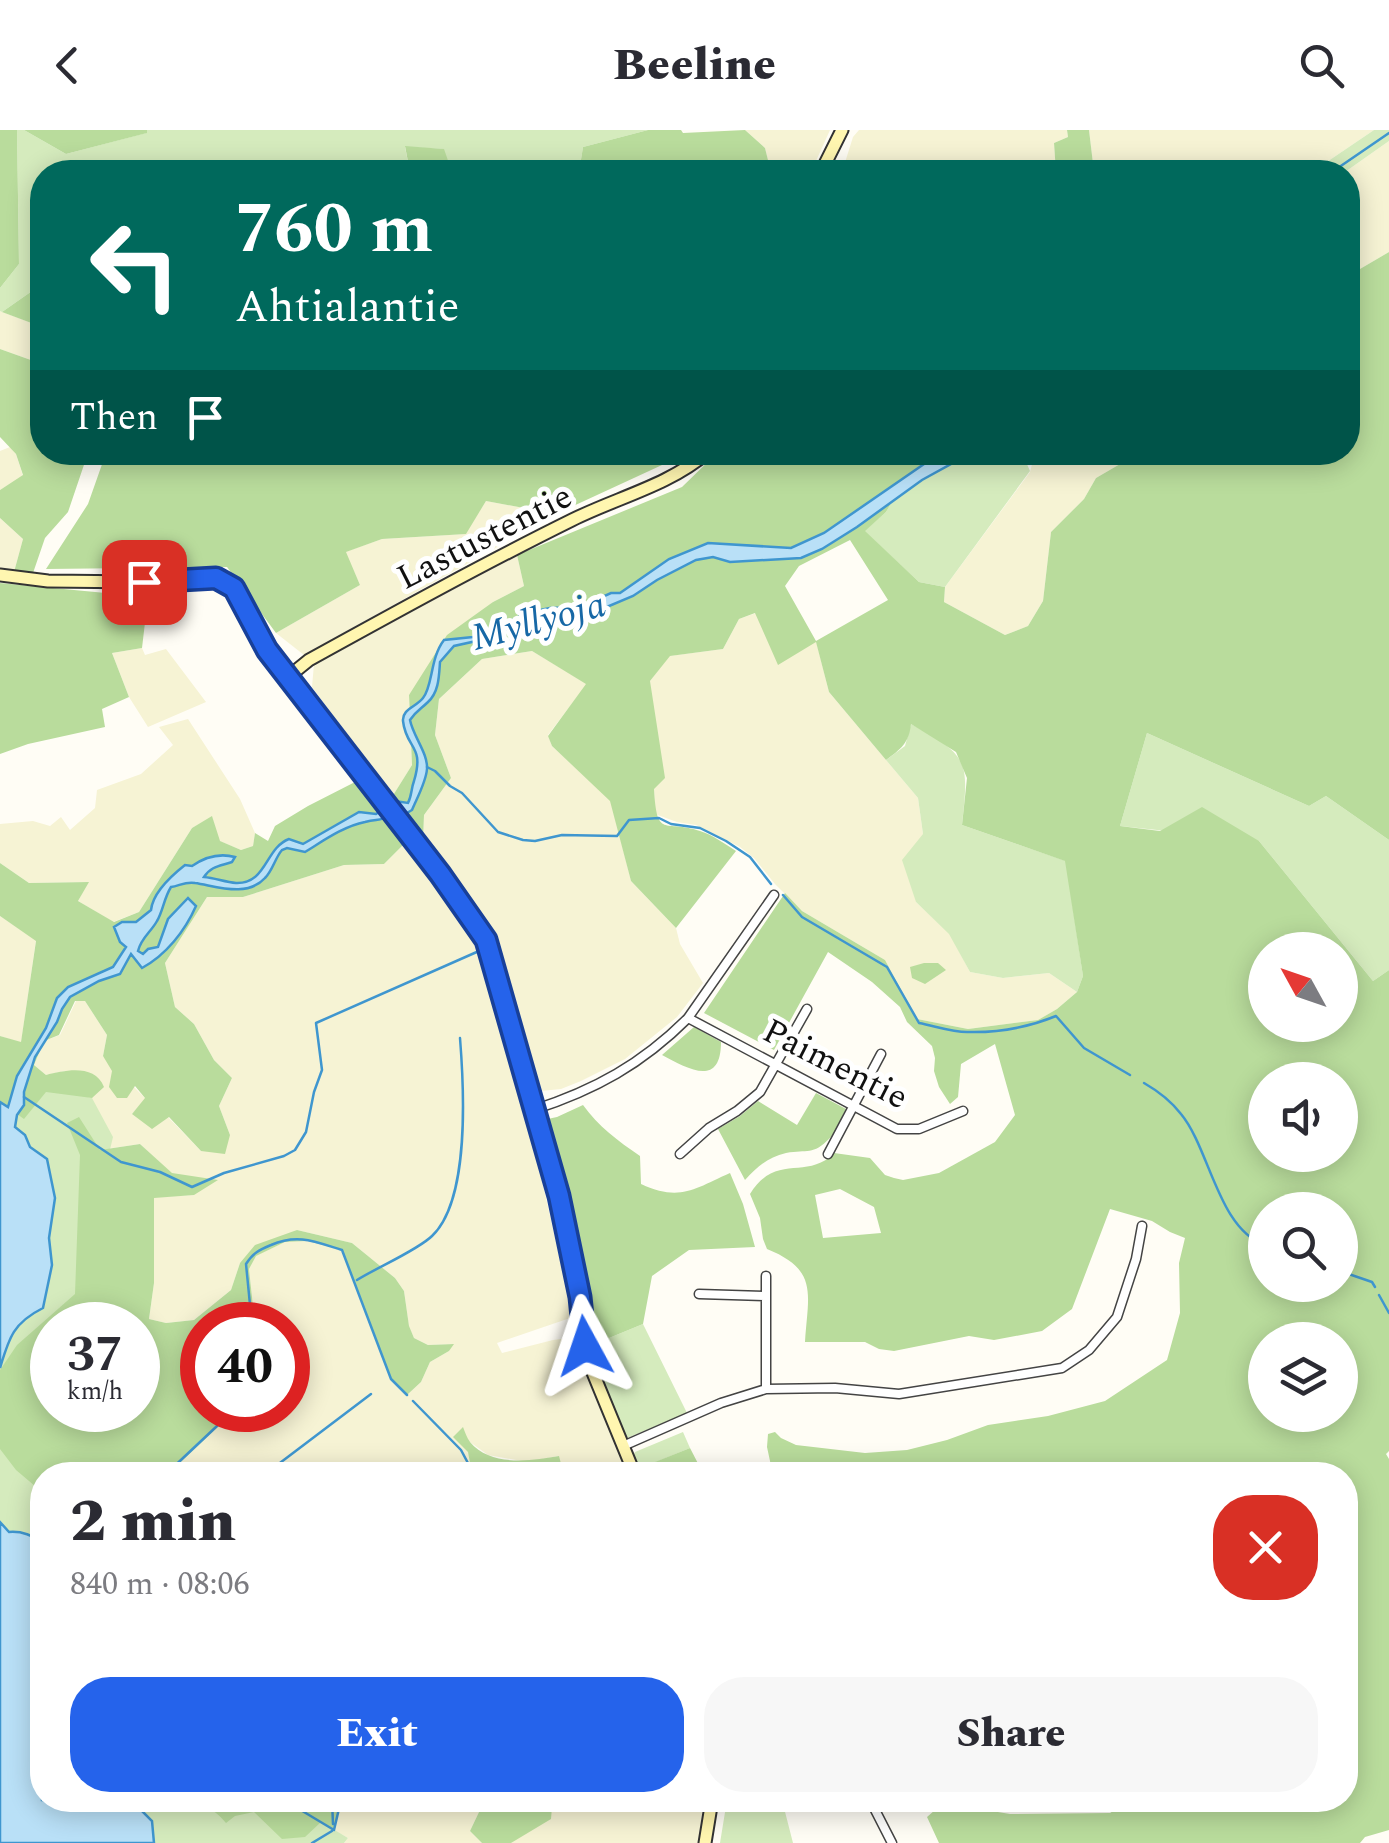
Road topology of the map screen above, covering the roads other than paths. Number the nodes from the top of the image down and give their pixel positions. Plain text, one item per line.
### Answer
1 (842, 130) edge
2 (826, 160) edge
3 (691, 465) edge
4 (0, 574) edge
5 (288, 676) junction
6 (774, 895) dead end
7 (807, 1010) dead end
8 (688, 1018) junction
9 (881, 1054) dead end
10 (777, 1066) junction
11 (853, 1106) junction
12 (534, 1110) junction
13 (963, 1112) dead end
14 (680, 1154) dead end
15 (828, 1154) dead end
16 (1142, 1226) dead end
17 (766, 1276) dead end
18 (699, 1294) dead end
19 (765, 1296) junction
20 (766, 1388) junction
21 (623, 1446) junction
22 (630, 1462) edge
23 (710, 1812) edge
24 (876, 1812) edge
25 (892, 1842) edge
26 (705, 1843) edge

1 - 2 street
3 - 5 street, Lastustentie
4 - 5 street
5 - 12 street
6 - 8 street
7 - 10 street
8 - 10 street, Paimentie
8 - 12 street
9 - 11 street
10 - 11 street, Paimentie
10 - 14 street
11 - 13 street, Paimentie
11 - 15 street
12 - 21 street
16 - 20 street
17 - 19 street
18 - 19 street
19 - 20 street
20 - 21 street
21 - 22 street
23 - 26 street
24 - 25 street

